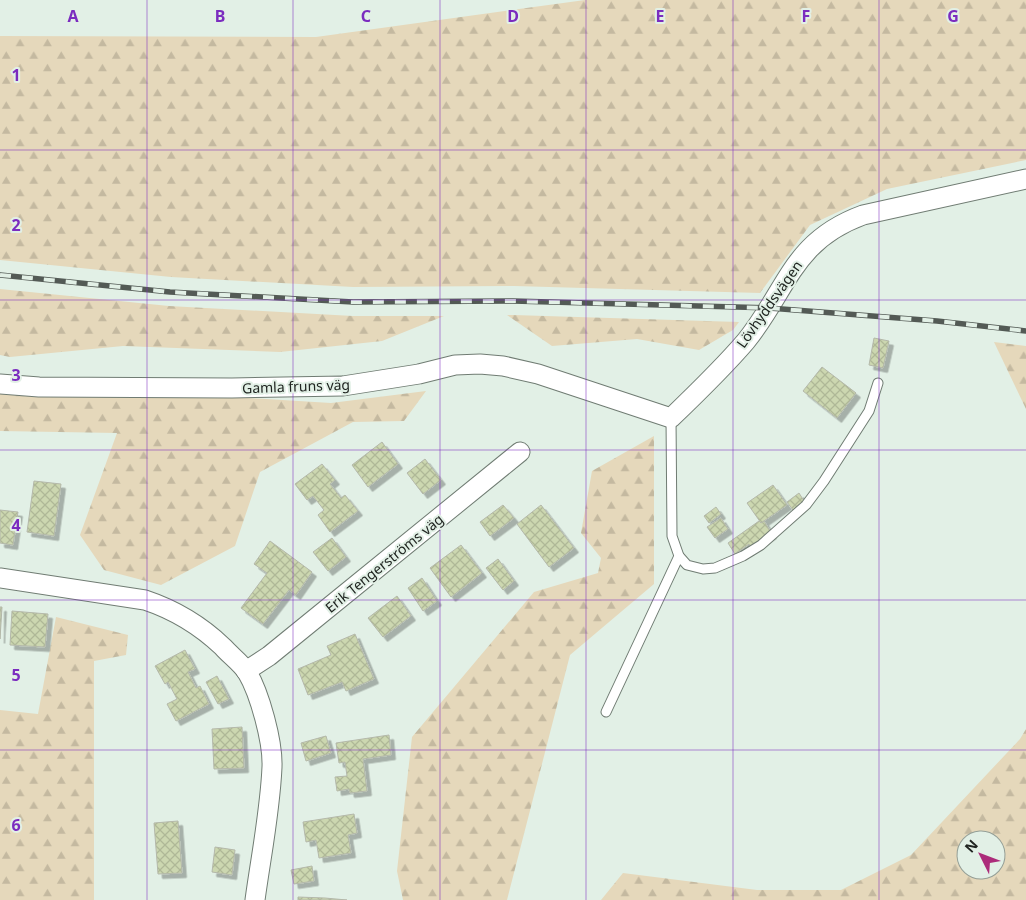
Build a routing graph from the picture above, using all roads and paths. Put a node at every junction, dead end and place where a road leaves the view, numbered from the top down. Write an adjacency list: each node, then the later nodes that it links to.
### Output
1 (1026, 179): 4 (street, Lövhyddsvägen)
2 (878, 383): 6 (lane)
3 (0, 384): 4 (street, Gamla fruns väg)
4 (672, 418): 6 (lane)
5 (520, 452): 8 (street, Erik Tengerströms väg)
6 (679, 556): 9 (lane)
7 (0, 578): 8 (street)
8 (246, 671): 10 (street)
9 (606, 712)
10 (255, 900)

